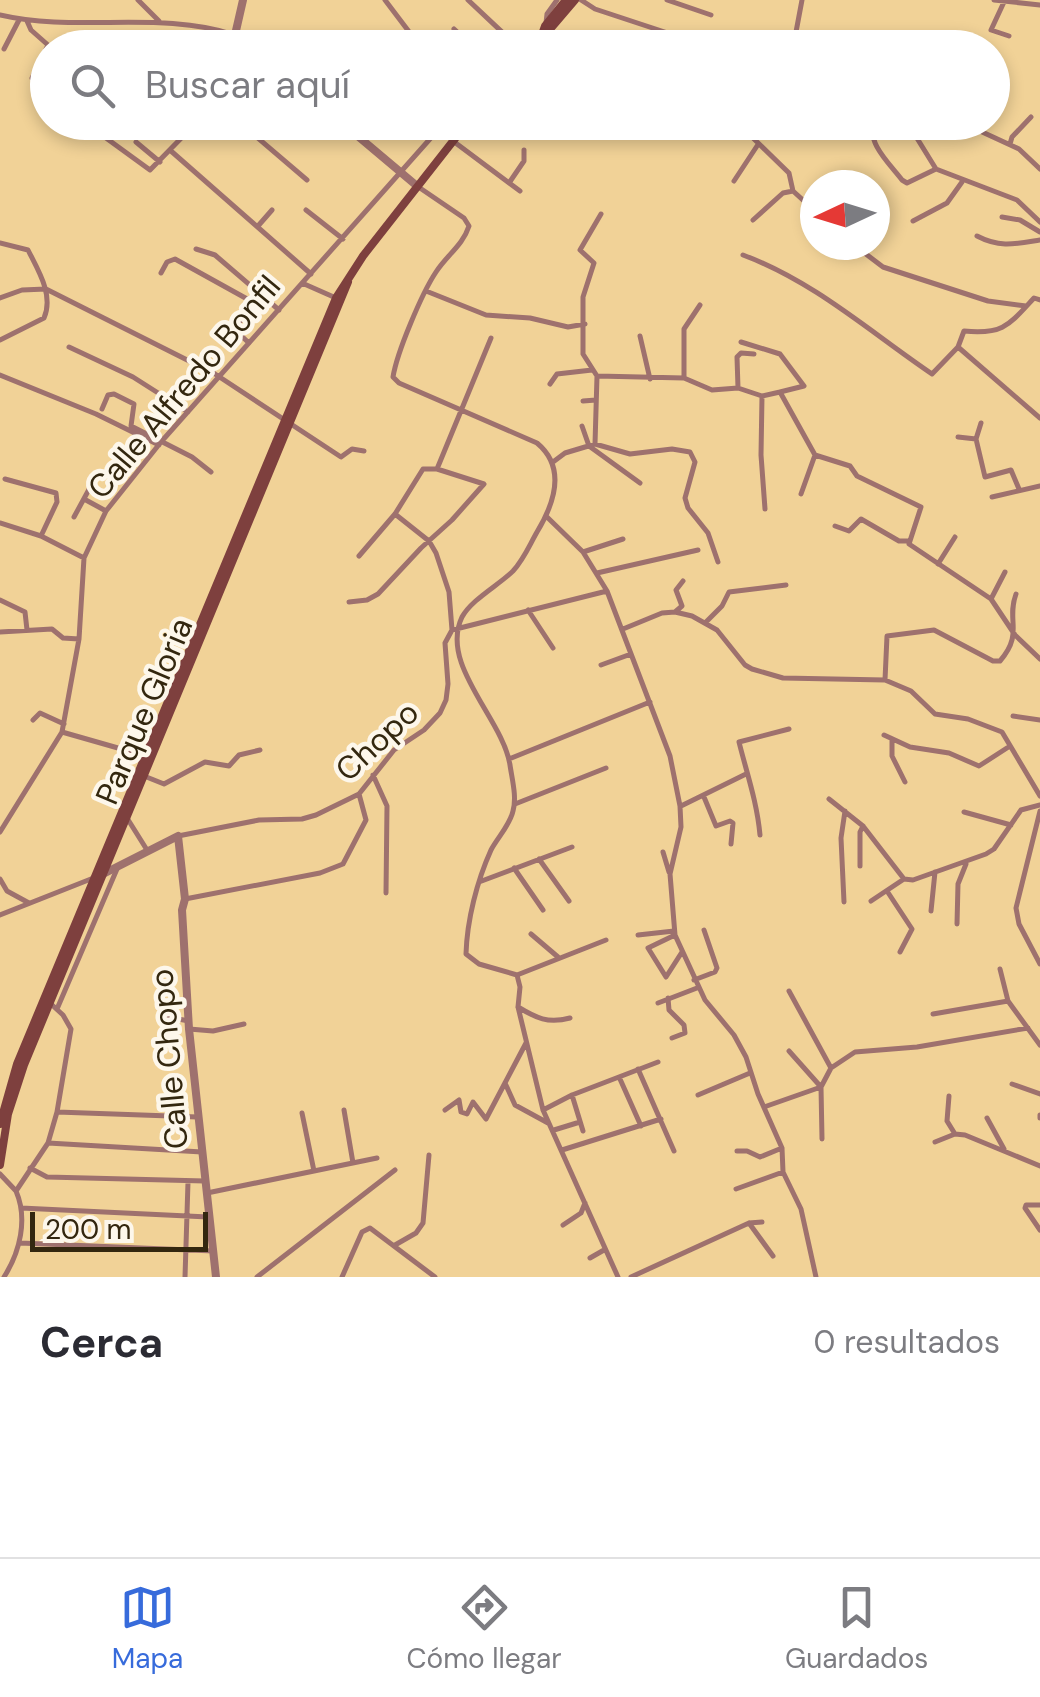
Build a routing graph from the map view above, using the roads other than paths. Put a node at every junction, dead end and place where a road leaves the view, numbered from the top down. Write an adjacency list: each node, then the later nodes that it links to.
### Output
1 (138, 0): 16 (street)
2 (243, 0): 20 (street)
3 (385, 0): 21 (street)
4 (468, 0): 22 (street)
5 (557, 0): 17 (street)
6 (566, 0): 17 (main road)
7 (578, 0): 24 (main road); 25 (street)
8 (667, 0): 14 (street)
9 (802, 0): 26 (street)
10 (994, 0): 11 (street)
11 (1004, 2): 12 (street); 27 (street)
12 (1040, 5)
13 (0, 15): 15 (street)
14 (711, 15)
15 (24, 20): 16 (street); 18 (street); 28 (street)
16 (161, 23): 19 (street)
17 (546, 26): 23 (main road)
18 (31, 30)
19 (222, 30)
20 (237, 30)
21 (407, 30)
22 (500, 30)
23 (544, 30)
24 (549, 30)
25 (659, 30)
26 (796, 30)
27 (991, 30)
28 (4, 49)
29 (1031, 117): 41 (street)
30 (109, 140): 45 (street)
31 (181, 140): 44 (street)
32 (261, 140): 49 (street)
33 (361, 140): 48 (street)
34 (429, 140): 48 (street, Calle Alfredo Bonfil)
35 (754, 140): 42 (street)
36 (873, 140): 46 (street)
37 (918, 140): 46 (street)
38 (1000, 140): 41 (street)
39 (453, 141): 52 (street); 53 (main road, Parque Gloria)
40 (136, 142): 45 (street)
41 (1010, 144): 47 (street)
42 (758, 146): 50 (street); 55 (street)
43 (524, 150): 52 (street)
44 (171, 152): 45 (street); 64 (street)
45 (160, 162)
46 (936, 169): 51 (street)
47 (1040, 169)
48 (400, 174): 53 (street); 67 (street, Calle Alfredo Bonfil)
49 (307, 180)
50 (734, 181)
51 (962, 182): 62 (street); 63 (street)
52 (509, 183): 54 (street)
53 (417, 186): 75 (main road, Parque Gloria); 78 (street)
54 (520, 191)
55 (792, 191): 56 (street); 61 (street)
56 (800, 198)
57 (272, 210): 64 (street)
58 (306, 210): 67 (street)
59 (601, 214): 85 (street)
60 (1002, 218): 65 (street)
61 (753, 220)
62 (913, 221)
63 (1040, 222)
64 (258, 226): 74 (street)
65 (1040, 232)
66 (977, 236): 68 (street)
67 (343, 239): 74 (street, Calle Alfredo Bonfil)
68 (1040, 240)
69 (0, 243): 77 (street)
70 (196, 248): 84 (street)
71 (743, 255): 92 (street)
72 (874, 260): 83 (street)
73 (162, 273): 90 (street)
74 (311, 274): 76 (street, Calle Alfredo Bonfil)
75 (348, 280): 80 (main road, Parque Gloria); 93 (main road, Parque Gloria)
76 (302, 283): 80 (street); 84 (street, Calle Alfredo Bonfil)
77 (46, 290): 79 (street); 88 (street); 97 (street)
78 (426, 291): 85 (street); 110 (street)
79 (0, 298)
80 (336, 298): 93 (main road, Parque Gloria)
81 (1040, 300): 83 (street)
82 (700, 305): 99 (street)
83 (1026, 306): 92 (street)
84 (278, 310): 90 (street, Calle Alfredo Bonfil)
85 (585, 324): 95 (street)
86 (640, 336): 98 (street)
87 (490, 338): 110 (street)
88 (0, 340)
89 (741, 342): 102 (street)
90 (250, 343): 97 (street, Calle Alfredo Bonfil)
91 (68, 347): 109 (street)
92 (958, 347): 111 (street)
93 (317, 352): 112 (main road, Parque Gloria)
94 (754, 354): 101 (street)
95 (594, 373): 98 (street); 100 (street); 106 (street)
96 (0, 374): 117 (street)
97 (220, 378): 109 (street, Calle Alfredo Bonfil); 112 (street)
98 (650, 378): 99 (street)
99 (684, 378): 101 (street)
100 (550, 384)
101 (738, 388): 104 (street)
102 (780, 392): 104 (street); 120 (street)
103 (97, 396): 105 (street)
104 (762, 396): 132 (street)
105 (106, 400): 108 (street); 117 (street)
106 (596, 400): 107 (street); 118 (street)
107 (583, 401)
108 (102, 409)
109 (188, 412): 117 (street, Calle Alfredo Bonfil)
110 (460, 412): 121 (street); 122 (street)
111 (1040, 418)
112 (286, 420): 119 (street); 185 (main road, Parque Gloria)
113 (982, 423): 116 (street)
114 (582, 426): 118 (street)
115 (958, 437): 116 (street)
116 (976, 439): 128 (street)
117 (160, 443): 123 (street); 133 (street, Calle Alfredo Bonfil)
118 (592, 445): 121 (street); 126 (street); 148 (street)
119 (364, 452)
120 (815, 456): 129 (street); 143 (street)
121 (553, 462): 136 (street)
122 (438, 469): 134 (street); 142 (street)
123 (211, 472)
124 (5, 479): 139 (street)
125 (94, 482): 131 (street)
126 (640, 483)
127 (1040, 486): 128 (street)
128 (1019, 489): 130 (street)
129 (800, 494)
130 (992, 497)
131 (84, 499): 133 (street); 135 (street)
132 (766, 509)
133 (106, 511): 147 (street, Calle Alfredo Bonfil)
134 (395, 514): 142 (street); 146 (street)
135 (74, 516)
136 (547, 518): 145 (street); 162 (street)
137 (0, 522): 139 (street)
138 (834, 526): 143 (street)
139 (41, 536): 147 (street)
140 (955, 537): 149 (street)
141 (624, 539): 145 (street)
142 (429, 541): 158 (street); 165 (street, Chopo)
143 (908, 541): 149 (street)
144 (698, 550): 150 (street)
145 (583, 552): 150 (street)
146 (359, 556)
147 (84, 558): 168 (street, Calle Alfredo Bonfil)
148 (718, 562)
149 (938, 564): 156 (street)
150 (597, 572): 154 (street)
151 (1005, 572): 156 (street)
152 (683, 580): 160 (street)
153 (786, 585): 161 (street)
154 (607, 591): 159 (street); 163 (street)
155 (1016, 594): 167 (street)
156 (991, 599): 167 (street)
157 (0, 600): 164 (street)
158 (349, 602)
159 (528, 610): 162 (street); 169 (street)
160 (675, 612): 161 (street); 163 (street)
161 (706, 623): 173 (street)
162 (460, 626): 165 (street); 186 (street)
163 (623, 629): 170 (street)
164 (27, 630): 166 (street); 168 (street)
165 (452, 630): 188 (street, Chopo)
166 (0, 632)
167 (1016, 635): 171 (street); 173 (street)
168 (79, 639): 178 (street, Calle Alfredo Bonfil)
169 (552, 648)
170 (631, 654): 172 (street); 174 (street)
171 (1040, 659)
172 (600, 666)
173 (885, 680): 183 (street)
174 (650, 702): 186 (street); 197 (street)
175 (1013, 716): 177 (street)
176 (33, 720): 178 (street)
177 (1040, 720)
178 (64, 724): 180 (street, Calle Alfredo Bonfil)
179 (789, 729): 189 (street)
180 (62, 732): 185 (street); 202 (street, Calle Alfredo Bonfil)
181 (884, 735): 182 (street)
182 (892, 740): 183 (street); 191 (street)
183 (1010, 746): 193 (street)
184 (260, 750): 190 (street)
185 (148, 757): 190 (main road, Parque Gloria); 219 (main road, Parque Gloria)
186 (509, 760): 196 (street)
187 (606, 768): 196 (street)
188 (373, 774): 192 (street, Chopo); 224 (street)
189 (746, 774): 194 (street); 206 (street)
190 (144, 776): 201 (main road, Parque Gloria)
191 (905, 782)
192 (359, 794): 207 (street, Chopo); 225 (street)
193 (1040, 796)
194 (704, 797): 197 (street); 208 (street)
195 (828, 799): 199 (street)
196 (515, 804): 222 (street)
197 (680, 806): 218 (street)
198 (1040, 808): 203 (street); 242 (street)
199 (844, 811): 204 (street); 228 (street)
200 (964, 812): 203 (street)
201 (127, 818): 210 (street); 219 (main road, Parque Gloria)
202 (4, 819): 205 (street, Calle Alfredo Bonfil)
203 (1012, 825): 213 (street)
204 (863, 826): 215 (street); 221 (street)
205 (0, 832)
206 (760, 835)
207 (178, 836): 210 (street); 225 (street, Calle Chopo)
208 (731, 844)
209 (572, 847): 212 (street)
210 (147, 850): 214 (street)
211 (663, 852): 218 (street)
212 (540, 859): 216 (street); 226 (street)
213 (968, 862): 217 (street); 233 (street)
214 (119, 864): 219 (street); 250 (street)
215 (860, 866)
216 (514, 868): 222 (street); 230 (street)
217 (935, 872): 221 (street); 231 (street)
218 (670, 874): 235 (street)
219 (99, 876): 229 (street); 250 (main road, Parque Gloria)
220 (0, 879): 229 (street)
221 (904, 879): 223 (street)
222 (479, 882): 244 (street)
223 (887, 892): 227 (street); 240 (street)
224 (386, 893)
225 (185, 899): 257 (street, Calle Chopo)
226 (569, 901)
227 (871, 901)
228 (844, 902)
229 (29, 903): 232 (street)
230 (543, 910)
231 (931, 911)
232 (0, 915)
233 (958, 924)
234 (704, 930): 245 (street)
235 (674, 933): 237 (street); 239 (street); 239 (street)
236 (532, 934): 241 (street)
237 (638, 935)
238 (606, 940): 241 (street)
239 (682, 952): 245 (street)
240 (900, 952)
241 (558, 957): 244 (street)
242 (1040, 964)
243 (1000, 969): 249 (street)
244 (517, 975): 252 (street)
245 (694, 980): 246 (street)
246 (697, 988): 248 (street); 266 (street)
247 (790, 990): 264 (street)
248 (668, 998): 251 (street); 259 (street)
249 (1008, 1001): 253 (street); 258 (street)
250 (50, 1004): 279 (street); 285 (main road, Parque Gloria); 302 (main road, Parque Gloria)
251 (658, 1004)
252 (518, 1007): 255 (street); 260 (street)
253 (932, 1014)
254 (162, 1016): 257 (street)
255 (570, 1018)
256 (244, 1024): 257 (street)
257 (189, 1025): 281 (street, Calle Chopo)
258 (1028, 1028): 261 (street); 264 (street)
259 (672, 1038)
260 (526, 1043): 268 (street); 278 (street)
261 (1040, 1044)
262 (789, 1051): 270 (street)
263 (658, 1062): 265 (street)
264 (831, 1068): 270 (street)
265 (638, 1070): 267 (street); 282 (street)
266 (751, 1073): 273 (street); 275 (street)
267 (619, 1078): 272 (street); 286 (street)
268 (505, 1083): 277 (street); 287 (street)
269 (1012, 1084): 271 (street)
270 (821, 1087): 275 (street); 290 (street)
271 (1040, 1094)
272 (572, 1095): 278 (street); 284 (street)
273 (698, 1096)
274 (949, 1096): 289 (street)
275 (764, 1107): 293 (street)
276 (344, 1110): 301 (street)
277 (444, 1110)
278 (543, 1110): 287 (street)
279 (57, 1112): 281 (street); 292 (street)
280 (302, 1113): 306 (street)
281 (198, 1117): 298 (street, Calle Chopo)
282 (661, 1118): 286 (street); 296 (street)
283 (987, 1118): 294 (street)
284 (580, 1122): 287 (street); 288 (street)
285 (0, 1124)
286 (641, 1126): 295 (street)
287 (551, 1127): 295 (street)
288 (583, 1131)
289 (954, 1134): 291 (street); 294 (street)
290 (822, 1138)
291 (935, 1142)
292 (48, 1143): 298 (street); 304 (street)
293 (782, 1148): 297 (street); 307 (street)
294 (1004, 1149): 303 (street)
295 (562, 1150): 314 (street)
296 (674, 1150)
297 (737, 1151)
298 (202, 1152): 309 (street, Calle Chopo)
299 (429, 1155): 324 (street)
300 (376, 1158): 301 (street)
301 (353, 1162): 306 (street)
302 (0, 1165)
303 (1040, 1166)
304 (30, 1168): 310 (street); 312 (street)
305 (395, 1170): 334 (street)
306 (314, 1171): 313 (street)
307 (783, 1172): 311 (street); 339 (street)
308 (0, 1174): 312 (street)
309 (206, 1181): 310 (street); 313 (street, Calle Chopo)
310 (188, 1182): 317 (street)
311 (736, 1190)
312 (16, 1191): 316 (street)
313 (207, 1193): 318 (street, Calle Chopo)
314 (586, 1200): 321 (street); 326 (street)
315 (1040, 1205): 322 (street)
316 (22, 1208): 317 (street); 323 (street)
317 (187, 1217): 318 (street); 325 (street)
318 (210, 1217): 327 (street, Calle Chopo)
319 (762, 1222): 320 (street)
320 (749, 1223): 328 (street); 338 (street)
321 (563, 1225)
322 (1040, 1230)
323 (20, 1243): 325 (street); 330 (street)
324 (394, 1245): 335 (street); 336 (street)
325 (185, 1250): 327 (street); 332 (street)
326 (604, 1250): 329 (street); 337 (street)
327 (214, 1251): 333 (street, Calle Chopo)
328 (773, 1256)
329 (590, 1258)
330 (6, 1275): 331 (street)
331 (14, 1277)
332 (184, 1277)
333 (216, 1277)
334 (257, 1277)
335 (342, 1277)
336 (435, 1277)
337 (618, 1277)
338 (631, 1277)
339 (816, 1277)

